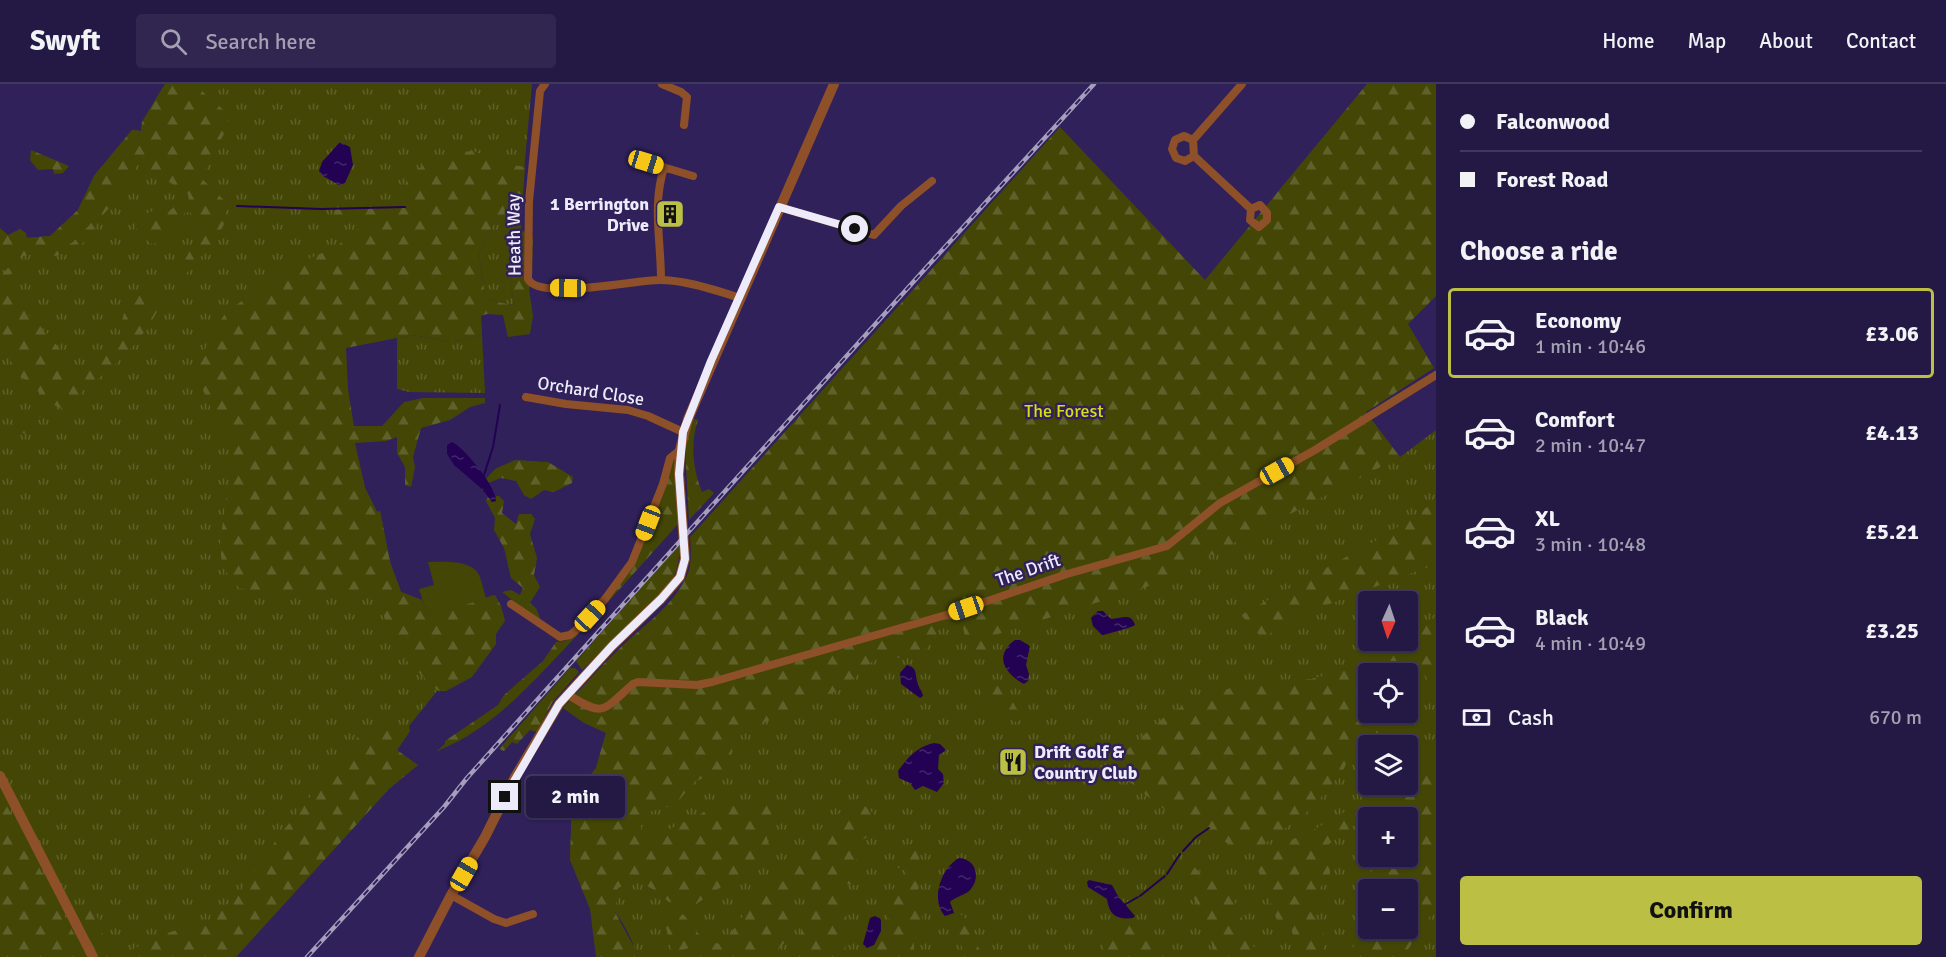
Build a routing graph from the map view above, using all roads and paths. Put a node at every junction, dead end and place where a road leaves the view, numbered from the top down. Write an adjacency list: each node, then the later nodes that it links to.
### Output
1 (544, 84): 14 (street, Heath Way)
2 (662, 84): 5 (street)
3 (834, 84): 12 (street)
4 (1242, 84): 6 (street)
5 (684, 125)
6 (1193, 140): 7 (street); 7 (street)
7 (1194, 156): 13 (street)
8 (646, 162): 9 (street)
9 (664, 167): 10 (street); 14 (street)
10 (693, 176)
11 (932, 181): 12 (street)
12 (779, 207): 15 (street)
13 (1251, 209)
14 (661, 280): 15 (street, Heath Way)
15 (741, 298): 18 (street)
16 (1436, 375): 21 (street, The Drift)
17 (526, 397): 18 (street, Orchard Close)
18 (683, 432): 19 (street)
19 (680, 450): 20 (street); 21 (street)
20 (511, 604)
21 (567, 694): 23 (street)
22 (0, 776): 26 (street)
23 (451, 895): 24 (street); 25 (street)
24 (532, 914)
25 (423, 956)
26 (93, 957)

